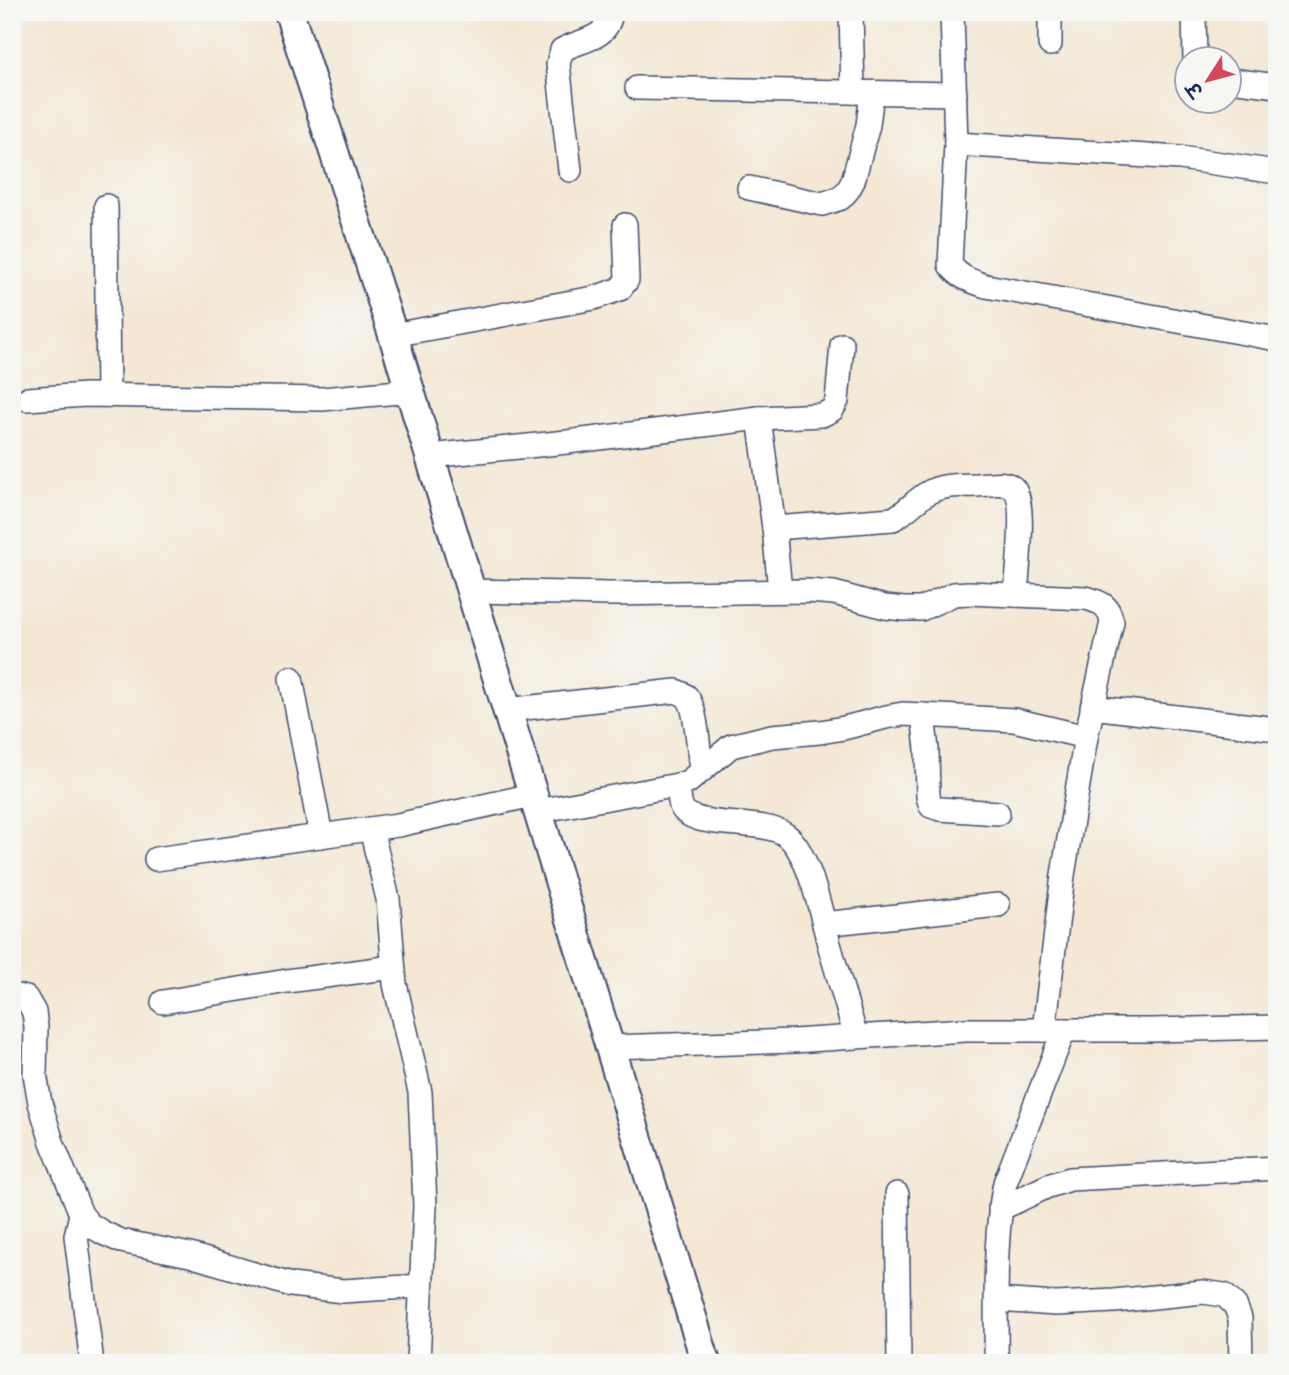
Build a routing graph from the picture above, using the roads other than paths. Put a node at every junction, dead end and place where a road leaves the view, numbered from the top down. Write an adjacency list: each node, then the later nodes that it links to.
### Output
1 (289, 12): 20 (street)
2 (611, 12): 15 (street)
3 (851, 12): 12 (street)
4 (952, 12): 13 (street)
5 (1050, 12): 7 (street)
6 (1194, 12): 8 (street)
7 (1050, 44)
8 (1195, 46)
9 (1244, 82): 10 (street)
10 (1277, 86)
11 (636, 88): 12 (street)
12 (862, 92): 13 (street); 17 (street)
13 (955, 94): 14 (street)
14 (956, 144): 16 (street); 21 (street)
15 (570, 170)
16 (1277, 172)
17 (749, 188)
18 (106, 206): 24 (street)
19 (625, 225): 20 (street)
20 (393, 335): 23 (street)
21 (1277, 339)
22 (842, 345): 26 (street)
23 (410, 391): 24 (street); 27 (street)
24 (108, 395): 25 (street)
25 (27, 399)
26 (759, 418): 27 (street); 28 (street)
27 (430, 456): 29 (street)
28 (774, 528): 30 (street); 31 (street)
29 (471, 591): 30 (street); 34 (street)
30 (780, 591): 31 (street)
31 (1016, 595): 33 (street)
32 (291, 678): 43 (street)
33 (1093, 707): 36 (street); 37 (street)
34 (507, 709): 38 (street); 40 (street)
35 (923, 715): 37 (street); 38 (street); 41 (street)
36 (1277, 729)
37 (1086, 737): 51 (street)
38 (701, 771): 39 (street)
39 (678, 785): 40 (street); 46 (street)
40 (535, 803): 42 (street); 53 (street)
41 (998, 813)
42 (371, 829): 43 (street); 47 (street)
43 (321, 836): 44 (street)
44 (156, 859)
45 (998, 905): 46 (street)
46 (824, 924): 52 (street)
47 (393, 967): 49 (street); 58 (street)
48 (12, 996): 57 (street)
49 (163, 1002)
50 (1277, 1027): 51 (street)
51 (1054, 1030): 52 (street); 56 (street)
52 (856, 1037): 53 (street)
53 (610, 1047): 62 (street)
54 (1277, 1168): 56 (street)
55 (897, 1194): 63 (street)
56 (1000, 1209): 59 (street)
57 (80, 1214): 58 (street); 60 (street)
58 (421, 1286): 61 (street)
59 (997, 1300): 64 (street); 65 (street)
60 (92, 1363)
61 (418, 1363)
62 (706, 1363)
63 (899, 1363)
64 (996, 1363)
65 (1241, 1363)

